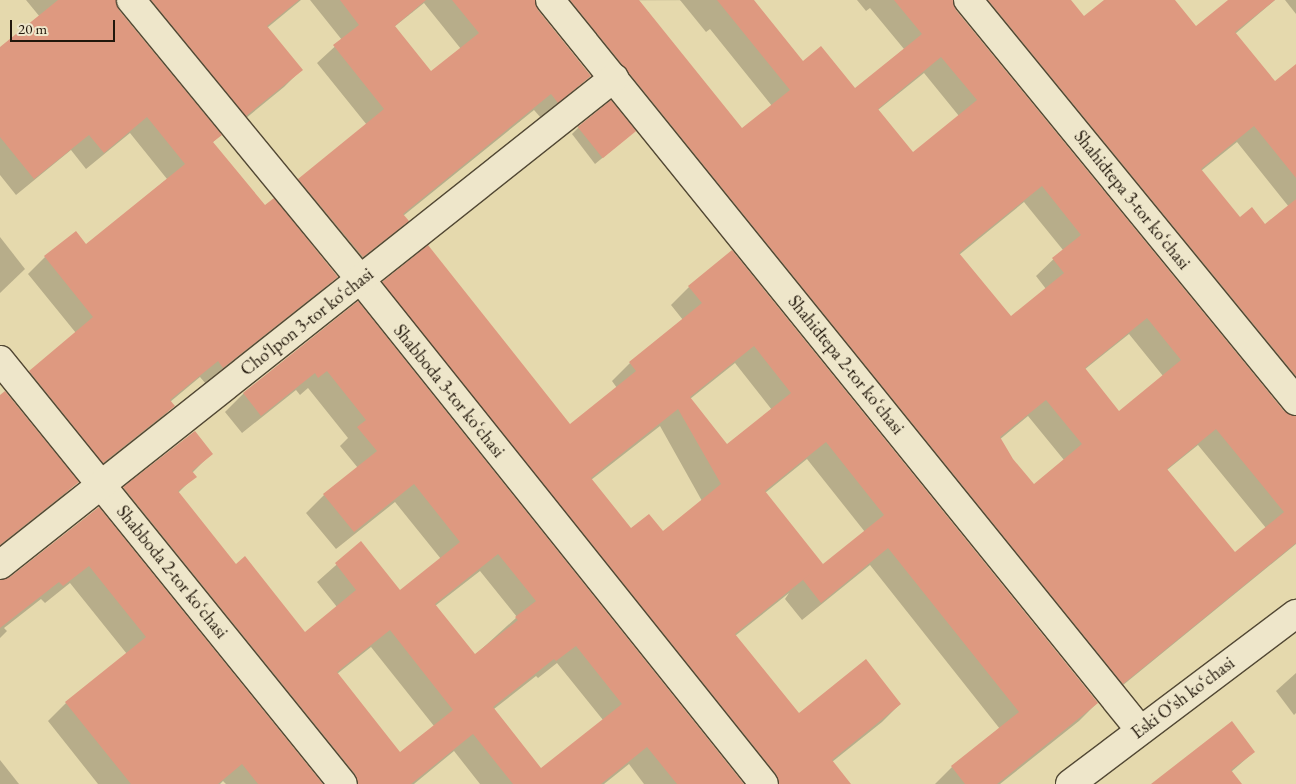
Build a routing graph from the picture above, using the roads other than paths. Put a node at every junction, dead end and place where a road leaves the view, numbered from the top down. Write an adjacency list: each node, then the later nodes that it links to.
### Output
1 (131, 0): 5 (street, Shabboda 3-tor koʻchasi)
2 (550, 0): 4 (street, Shahidtepa 2-tor koʻchasi)
3 (968, 0): 7 (street, Shahidtepa 3-tor koʻchasi)
4 (614, 78): 5 (street, Cho‘lpon 3-tor koʻchasi); 11 (street, Shahidtepa 2-tor koʻchasi)
5 (361, 280): 8 (street, Cho‘lpon 3-tor koʻchasi); 13 (street, Shabboda 3-tor koʻchasi)
6 (0, 360): 8 (street, Shabboda 2-tor koʻchasi)
7 (1296, 401)
8 (100, 484): 9 (street, Cho‘lpon 3-tor koʻchasi); 12 (street, Shabboda 2-tor koʻchasi)
9 (0, 565)
10 (1296, 614): 11 (street, Eski Oʻsh koʻchasi)
11 (1140, 730): 14 (street, Eski Oʻsh koʻchasi)
12 (343, 784)
13 (764, 784)
14 (1070, 784)

